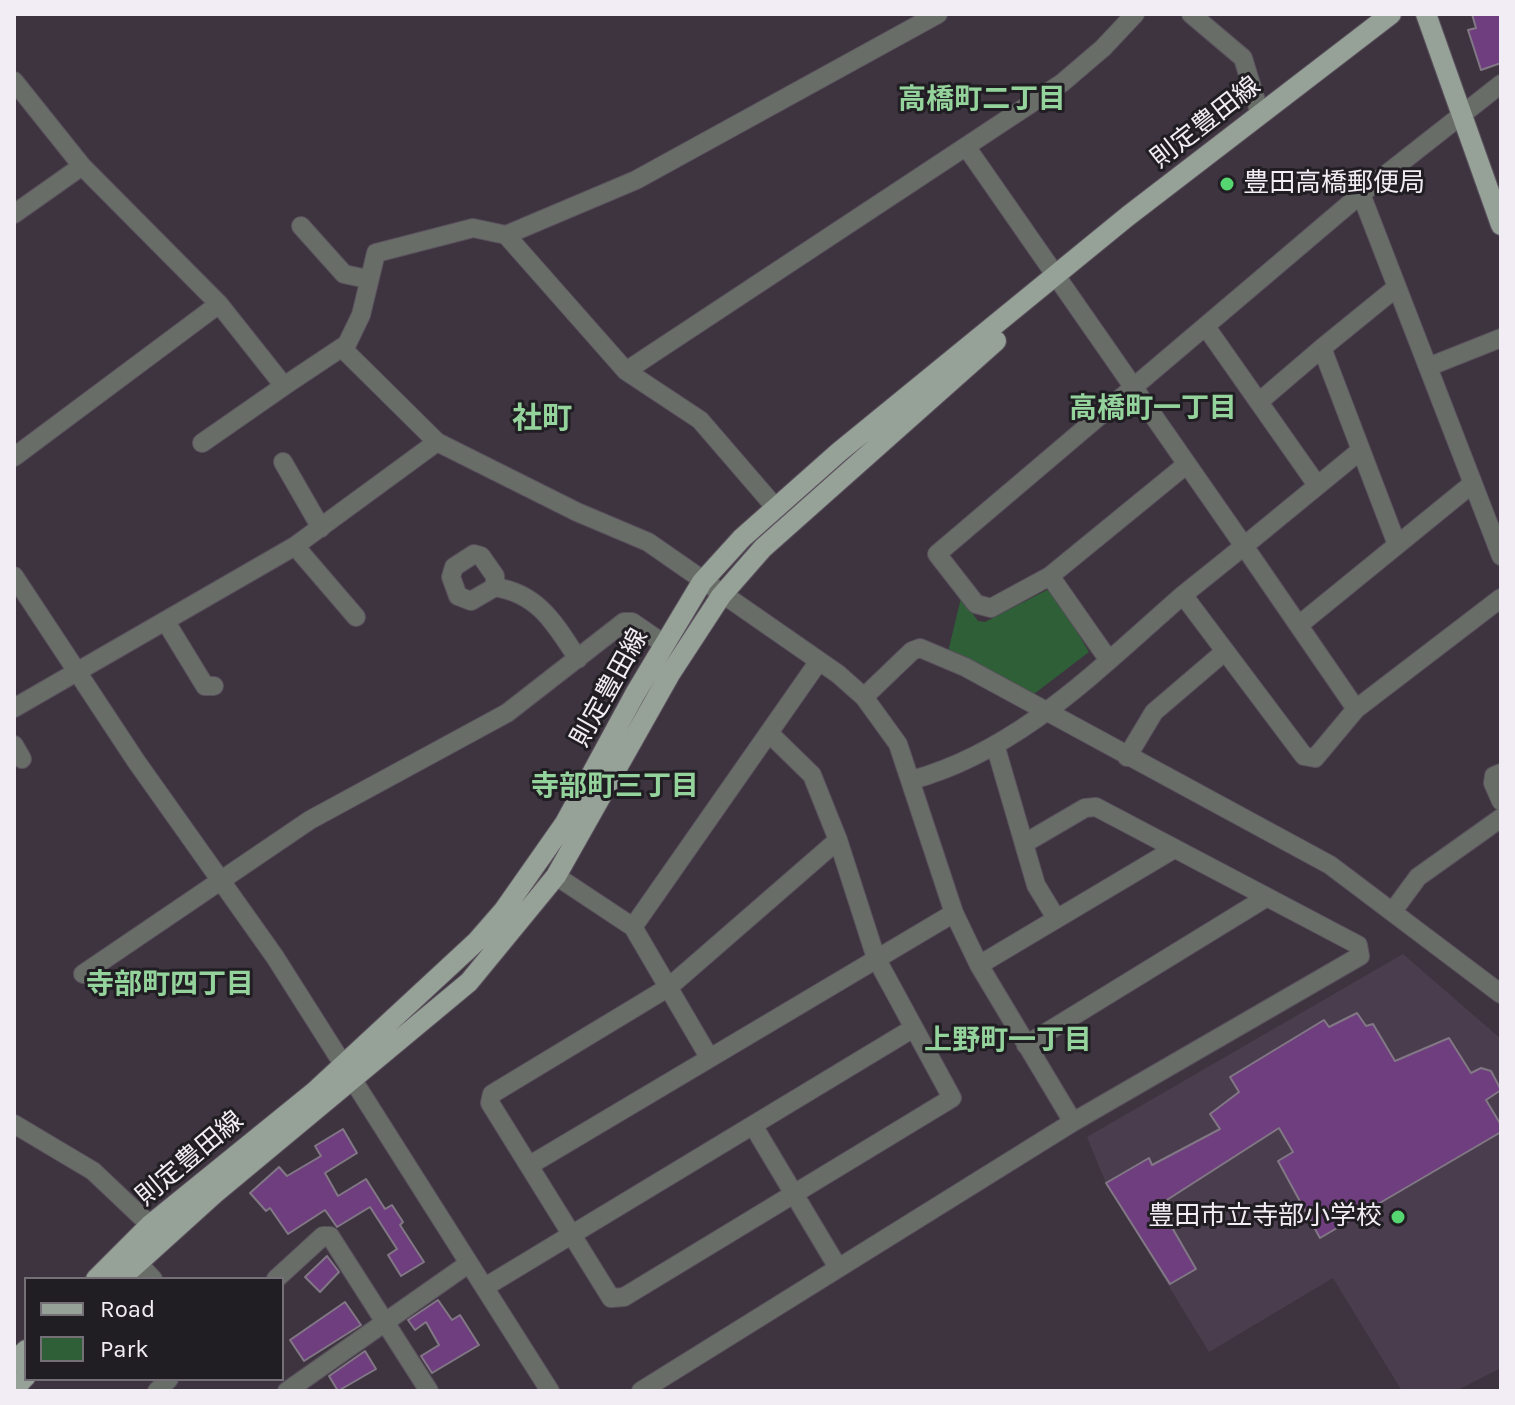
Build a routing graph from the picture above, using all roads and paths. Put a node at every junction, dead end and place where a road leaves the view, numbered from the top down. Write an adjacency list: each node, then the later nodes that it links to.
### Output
1 (938, 14): 16 (street)
2 (1135, 14): 10 (street)
3 (1191, 14): 9 (street)
4 (1391, 14): 9 (main road, 則定豊田線)
5 (1426, 14): 8 (main road)
6 (14, 81): 11 (street)
7 (1501, 84): 8 (street)
8 (1461, 112): 12 (street); 14 (main road)
9 (1260, 114): 17 (main road, 則定豊田線)
10 (967, 148): 17 (street); 26 (street)
11 (82, 166): 13 (street); 20 (street)
12 (1361, 194): 19 (street); 21 (street)
13 (14, 214)
14 (1501, 224)
15 (301, 226): 18 (street)
16 (506, 235): 18 (street); 26 (street)
17 (1056, 276): 28 (street); 38 (main road, 則定豊田線); 49 (main road, 則定豊田線)
18 (367, 279): 23 (street)
19 (1397, 287): 24 (street); 25 (street)
20 (219, 304): 27 (street); 33 (street)
21 (1206, 327): 28 (street); 29 (street)
22 (1501, 338): 25 (street)
23 (342, 348): 27 (street); 30 (street)
24 (1322, 348): 29 (street); 32 (street)
25 (1428, 367): 36 (street)
26 (626, 371): 38 (street)
27 (284, 386): 31 (street)
28 (1134, 387): 35 (street); 45 (street)
29 (1260, 401): 37 (street)
30 (437, 442): 39 (street); 46 (street)
31 (202, 443)
32 (1361, 450): 37 (street); 40 (street)
33 (14, 457)
34 (283, 462): 39 (street)
35 (1187, 464): 42 (street); 45 (street)
36 (1472, 484): 40 (street); 43 (street)
37 (1317, 485): 42 (street)
38 (775, 507): 46 (main road, 則定豊田線)
39 (321, 528): 41 (street)
40 (1396, 542): 53 (street)
41 (295, 546): 51 (street); 52 (street)
42 (1244, 546): 48 (street); 53 (street)
43 (1501, 556)
44 (14, 576): 59 (street)
45 (1050, 576): 57 (street)
46 (702, 582): 49 (street); 54 (main road, 則定豊田線)
47 (495, 587): 56 (street)
48 (1183, 595): 55 (street); 57 (street)
49 (721, 596): 58 (street); 75 (main road, 則定豊田線)
50 (1501, 598): 63 (street)
51 (356, 617)
52 (166, 622): 59 (street); 60 (street)
53 (1299, 625): 63 (street)
54 (664, 644): 56 (street); 90 (main road, 則定豊田線)
55 (1223, 653): 63 (street); 67 (street)
56 (578, 659): 76 (street)
57 (1108, 659): 64 (street)
58 (819, 661): 61 (street); 65 (street)
59 (80, 670): 62 (street); 76 (street)
60 (214, 686)
61 (864, 697): 64 (street); 69 (street)
62 (14, 708)
63 (1356, 709)
64 (1046, 713): 66 (street); 67 (street)
65 (770, 734): 72 (street); 81 (street)
66 (996, 748): 69 (street); 73 (street)
67 (1127, 757): 78 (street)
68 (1501, 773): 70 (street)
69 (912, 780): 79 (street)
70 (1501, 801)
71 (1501, 818): 78 (street)
72 (838, 840): 82 (street); 85 (street)
73 (1025, 843): 74 (street); 80 (street)
74 (1174, 849): 77 (street); 80 (street)
75 (556, 876): 81 (street); 90 (main road, 則定豊田線)
76 (220, 880): 84 (street); 90 (street)
77 (1267, 897): 88 (street); 91 (street)
78 (1393, 911): 86 (street)
79 (954, 913): 82 (street); 83 (street)
80 (1056, 918): 83 (street)
81 (633, 927): 85 (street)
82 (876, 958): 87 (street); 89 (street)
83 (979, 965): 88 (street)
84 (83, 974)
85 (669, 987): 89 (street); 94 (street)
86 (1501, 994)
87 (912, 1029): 93 (street); 95 (street)
88 (1026, 1045): 91 (street)
89 (709, 1057): 94 (street)
90 (346, 1074): 96 (main road, 則定豊田線); 98 (main road, 則定豊田線); 99 (street)
91 (1073, 1122): 100 (street)
92 (14, 1124): 96 (street)
93 (754, 1127): 95 (street); 97 (street)
94 (530, 1165): 97 (street)
95 (793, 1194): 97 (street); 100 (street)
96 (150, 1225): 101 (main road, 則定豊田線)
97 (572, 1234): 105 (street)
98 (137, 1262): 102 (main road, 則定豊田線); 103 (street)
99 (468, 1264): 105 (street); 106 (street)
100 (837, 1266): 110 (street)
101 (98, 1277)
102 (122, 1277)
103 (151, 1277)
104 (278, 1277): 106 (street)
105 (485, 1287): 109 (street)
106 (383, 1321): 107 (street); 108 (street)
107 (287, 1391)
108 (429, 1391)
109 (550, 1391)
110 (641, 1391)

